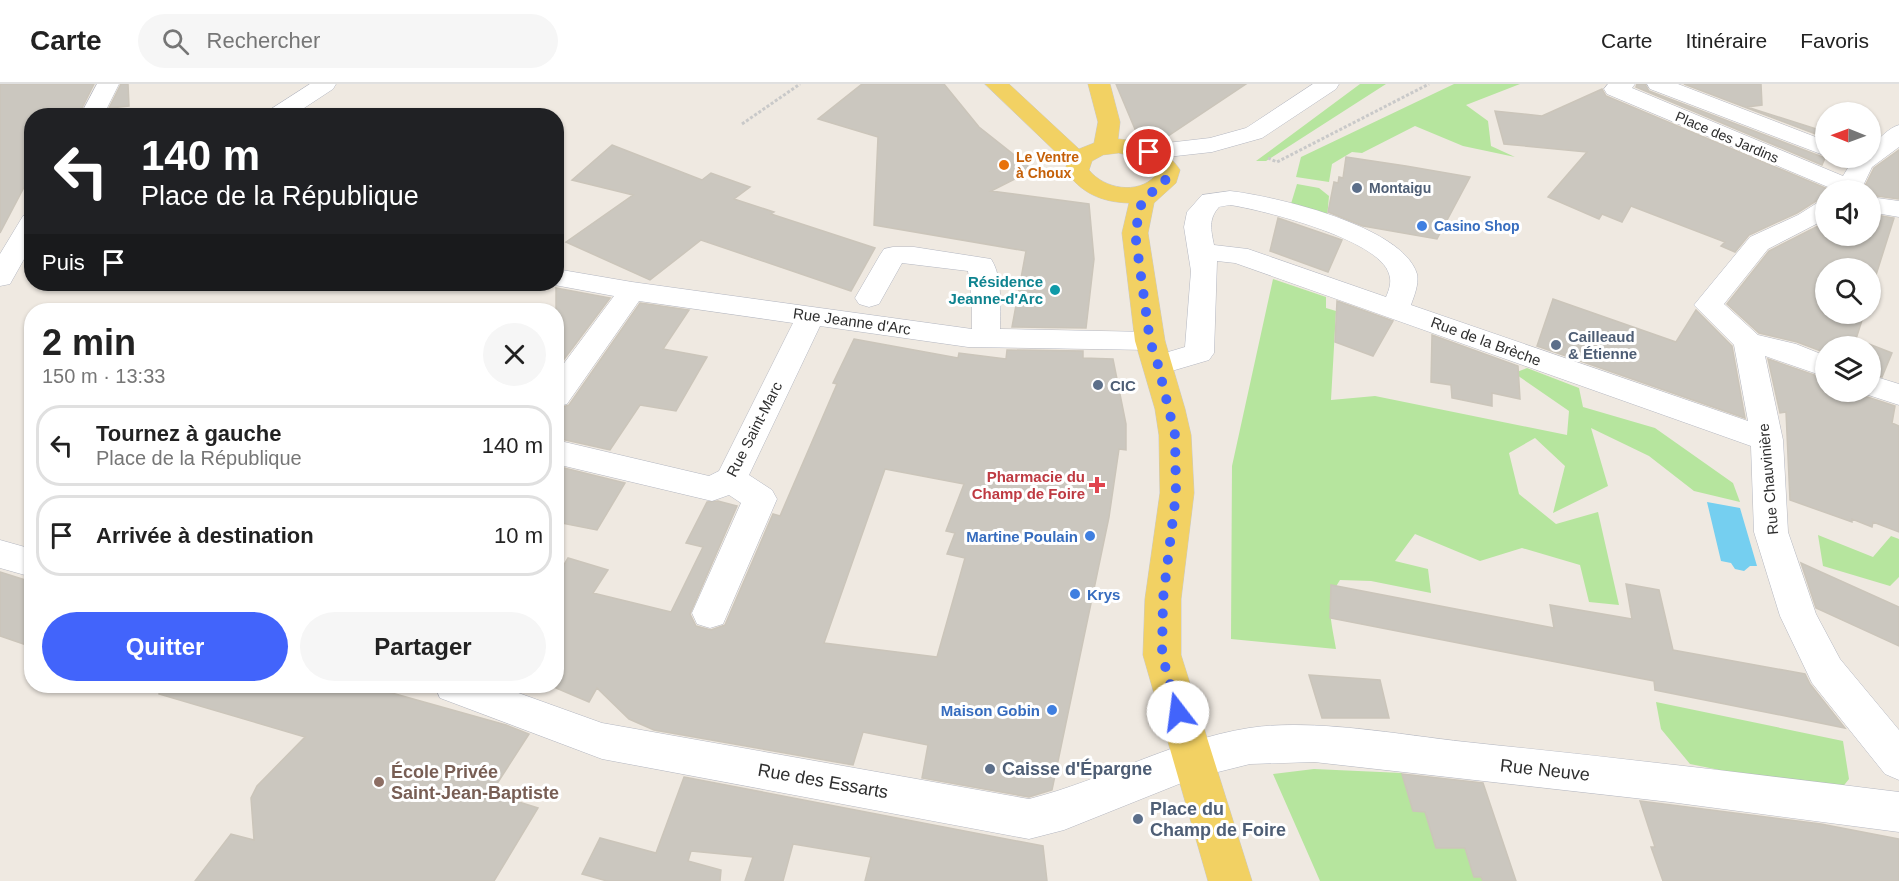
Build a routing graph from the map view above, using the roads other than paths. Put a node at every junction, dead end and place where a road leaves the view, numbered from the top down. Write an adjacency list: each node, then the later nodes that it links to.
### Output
1 (108, 84): 8 (street)
2 (324, 84): 9 (street)
3 (996, 84): 11 (main road)
4 (1099, 84): 10 (main road)
5 (1328, 84): 16 (street)
6 (1624, 84): 18 (street, Place des Jardins)
7 (1658, 84): 13 (street, Place des Jardins)
8 (95, 108)
9 (288, 108)
10 (1109, 122): 14 (main road); 16 (main road)
11 (1046, 132): 14 (main road); 17 (main road)
12 (1899, 132): 15 (street)
13 (1815, 145)
14 (1101, 148): 16 (main road); 17 (main road)
15 (1881, 148)
16 (1149, 156): 19 (main road)
17 (1078, 163): 20 (main road)
18 (1829, 180)
19 (1151, 191): 20 (main road); 24 (main road)
20 (1109, 193): 24 (main road)
21 (1881, 206): 22 (street)
22 (1899, 209)
23 (1815, 215): 34 (street)
24 (1135, 233): 35 (main road)
25 (24, 234): 27 (street)
26 (1203, 252): 31 (street, Rue de la Brèche); 31 (street); 35 (street, Rue Jeanne d'Arc)
27 (0, 278)
28 (564, 278): 29 (street, Rue Jeanne d'Arc)
29 (632, 291): 32 (street, Rue Jeanne d'Arc); 37 (street)
30 (868, 298): 33 (street)
31 (1396, 309): 40 (street, Rue de la Brèche)
32 (811, 315): 33 (street, Rue Jeanne d'Arc); 42 (street, Rue Saint-Marc)
33 (986, 338): 35 (street, Rue Jeanne d'Arc)
34 (1748, 342): 36 (street); 40 (street, Rue Chauvinière)
35 (1154, 353): 47 (main road)
36 (1815, 363)
37 (564, 386)
38 (1881, 388): 39 (street)
39 (1899, 395)
40 (1767, 440): 48 (street, Rue Chauvinière)
41 (564, 454): 42 (street, Rue Saint-Marc)
42 (731, 479): 45 (street)
43 (0, 554): 44 (street)
44 (24, 561)
45 (710, 613)
46 (473, 693): 47 (street, Rue des Essarts)
47 (1192, 760): 49 (street, Rue Neuve); 50 (main road)
48 (1899, 761)
49 (1899, 813)
50 (1230, 881)

